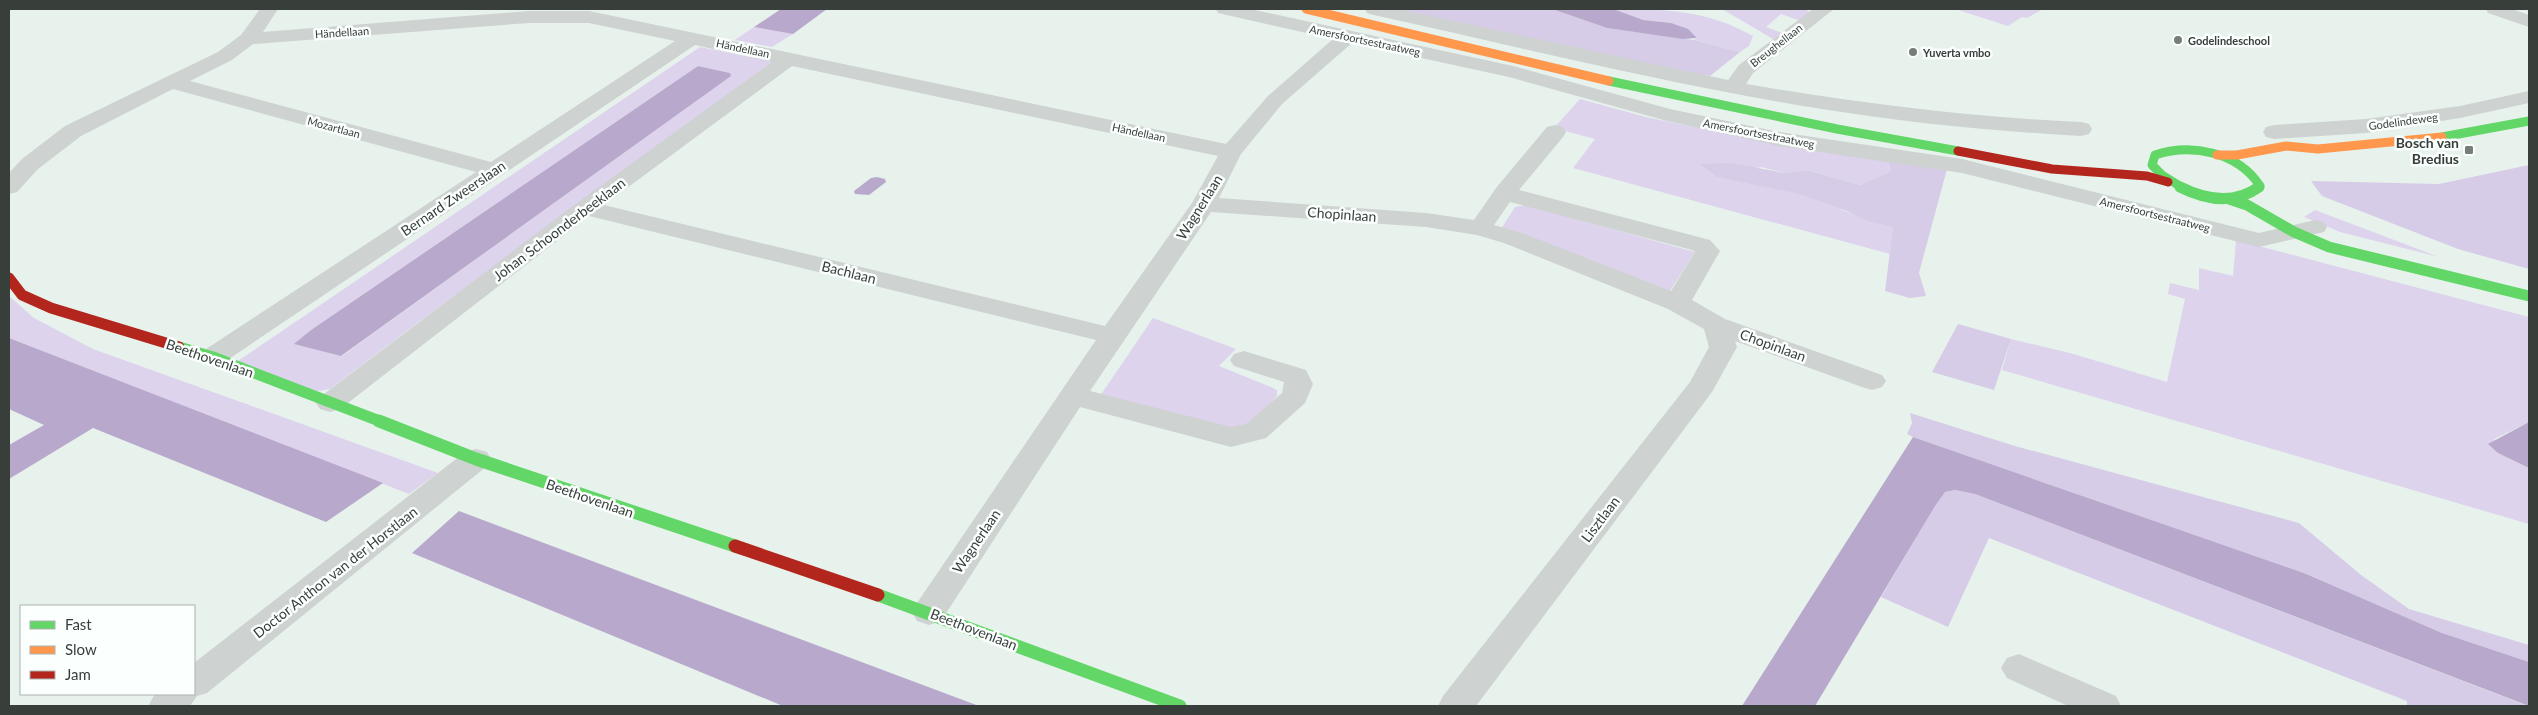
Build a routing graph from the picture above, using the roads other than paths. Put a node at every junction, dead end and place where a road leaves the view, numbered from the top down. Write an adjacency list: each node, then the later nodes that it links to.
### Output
1 (269, 9): 10 (street)
2 (1225, 9): 8 (street, Amersfoortsestraatweg)
3 (1306, 9): 22 (main road, Amersfoortsestraatweg)
4 (1374, 9): 13 (street)
5 (1825, 9): 13 (street, Breughellaan)
6 (2496, 9): 7 (street)
7 (2529, 21)
8 (1347, 37): 20 (street, Wagnerlaan); 35 (street, Amersfoortsestraatweg)
9 (692, 38): 10 (street, Händellaan); 11 (street, Händellaan); 27 (street, Bernard Zweerslaan)
10 (248, 39): 12 (street)
11 (790, 58): 20 (street, Händellaan); 33 (street, Johan Schoonderbeeklaan)
12 (173, 83): 27 (street, Mozartlaan); 29 (street)
13 (1732, 87): 16 (street)
14 (2529, 97): 18 (street, Godelindeweg)
15 (2529, 121): 19 (main road, Godelindeweg)
16 (2081, 129)
17 (1555, 132): 30 (street)
18 (2274, 132)
19 (2318, 149): 21 (main road, Godelindeweg); 24 (main road, Godelindeweg)
20 (1231, 152): 32 (street, Wagnerlaan)
21 (2217, 155): 25 (main road); 31 (main road)
22 (1993, 157): 23 (main road, Amersfoortsestraatweg); 28 (main road, Amersfoortsestraatweg)
23 (2061, 158)
24 (2301, 158)
25 (2152, 160): 26 (main road); 28 (main road)
26 (2138, 161)
27 (495, 170): 43 (street, Bernard Zweerslaan)
28 (2168, 182): 31 (main road, Amersfoortsestraatweg)
29 (9, 187)
30 (1504, 193): 34 (street); 40 (street)
31 (2228, 199): 35 (main road)
32 (1204, 204): 34 (street, Chopinlaan); 42 (street, Wagnerlaan)
33 (585, 208): 42 (street, Bachlaan); 47 (street, Johan Schoonderbeeklaan)
34 (1480, 228): 40 (street, Chopinlaan)
35 (2310, 228): 39 (main road)
36 (2352, 240): 38 (main road)
37 (9, 278): 43 (main road, Beethovenlaan)
38 (2529, 285)
39 (2529, 296)
40 (1677, 303): 41 (street, Chopinlaan)
41 (1716, 325): 45 (street, Chopinlaan); 56 (street, Lisztlaan)
42 (1112, 336): 46 (street, Wagnerlaan)
43 (213, 357): 47 (main road, Beethovenlaan)
44 (1244, 360): 46 (street)
45 (1872, 381)
46 (1072, 396): 49 (street, Wagnerlaan)
47 (330, 403): 48 (main road, Beethovenlaan)
48 (476, 459): 49 (main road, Beethovenlaan); 51 (street, Doctor Anthon van der Horstlaan)
49 (929, 612): 55 (main road, Beethovenlaan)
50 (2019, 668): 53 (street)
51 (195, 682)
52 (179, 695): 54 (street)
53 (2088, 703)
54 (166, 706)
55 (1180, 706)
56 (1456, 706)

